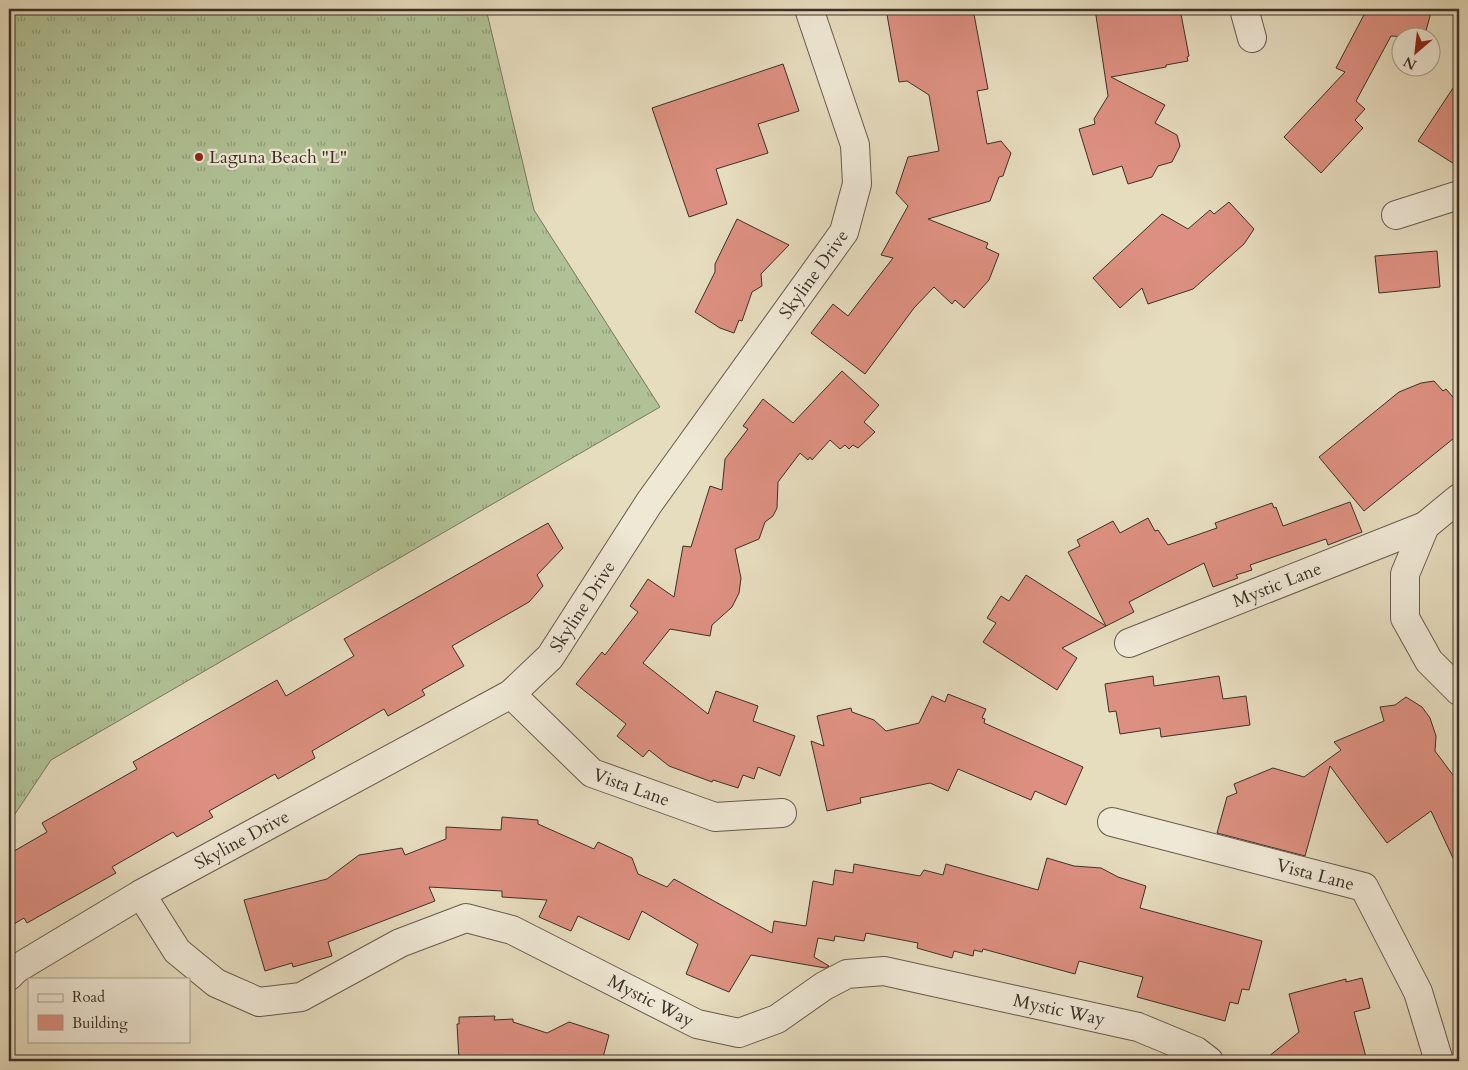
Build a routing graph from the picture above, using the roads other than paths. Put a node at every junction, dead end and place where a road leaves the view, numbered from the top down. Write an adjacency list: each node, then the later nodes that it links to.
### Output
1 (809, 9): 10 (street, Skyline Drive)
2 (1244, 9): 3 (street)
3 (1252, 38)
4 (1459, 195): 5 (street)
5 (1396, 214)
6 (1459, 498): 7 (street)
7 (1425, 526): 8 (street, Mystic Lane); 9 (street)
8 (1129, 644)
9 (1459, 691)
10 (512, 694): 11 (street, Vista Lane); 13 (street, Skyline Drive)
11 (782, 813)
12 (1112, 822): 16 (street, Vista Lane)
13 (141, 894): 14 (street, Skyline Drive); 15 (street, Mystic Way)
14 (9, 976)
15 (1209, 1061)
16 (1439, 1061)

